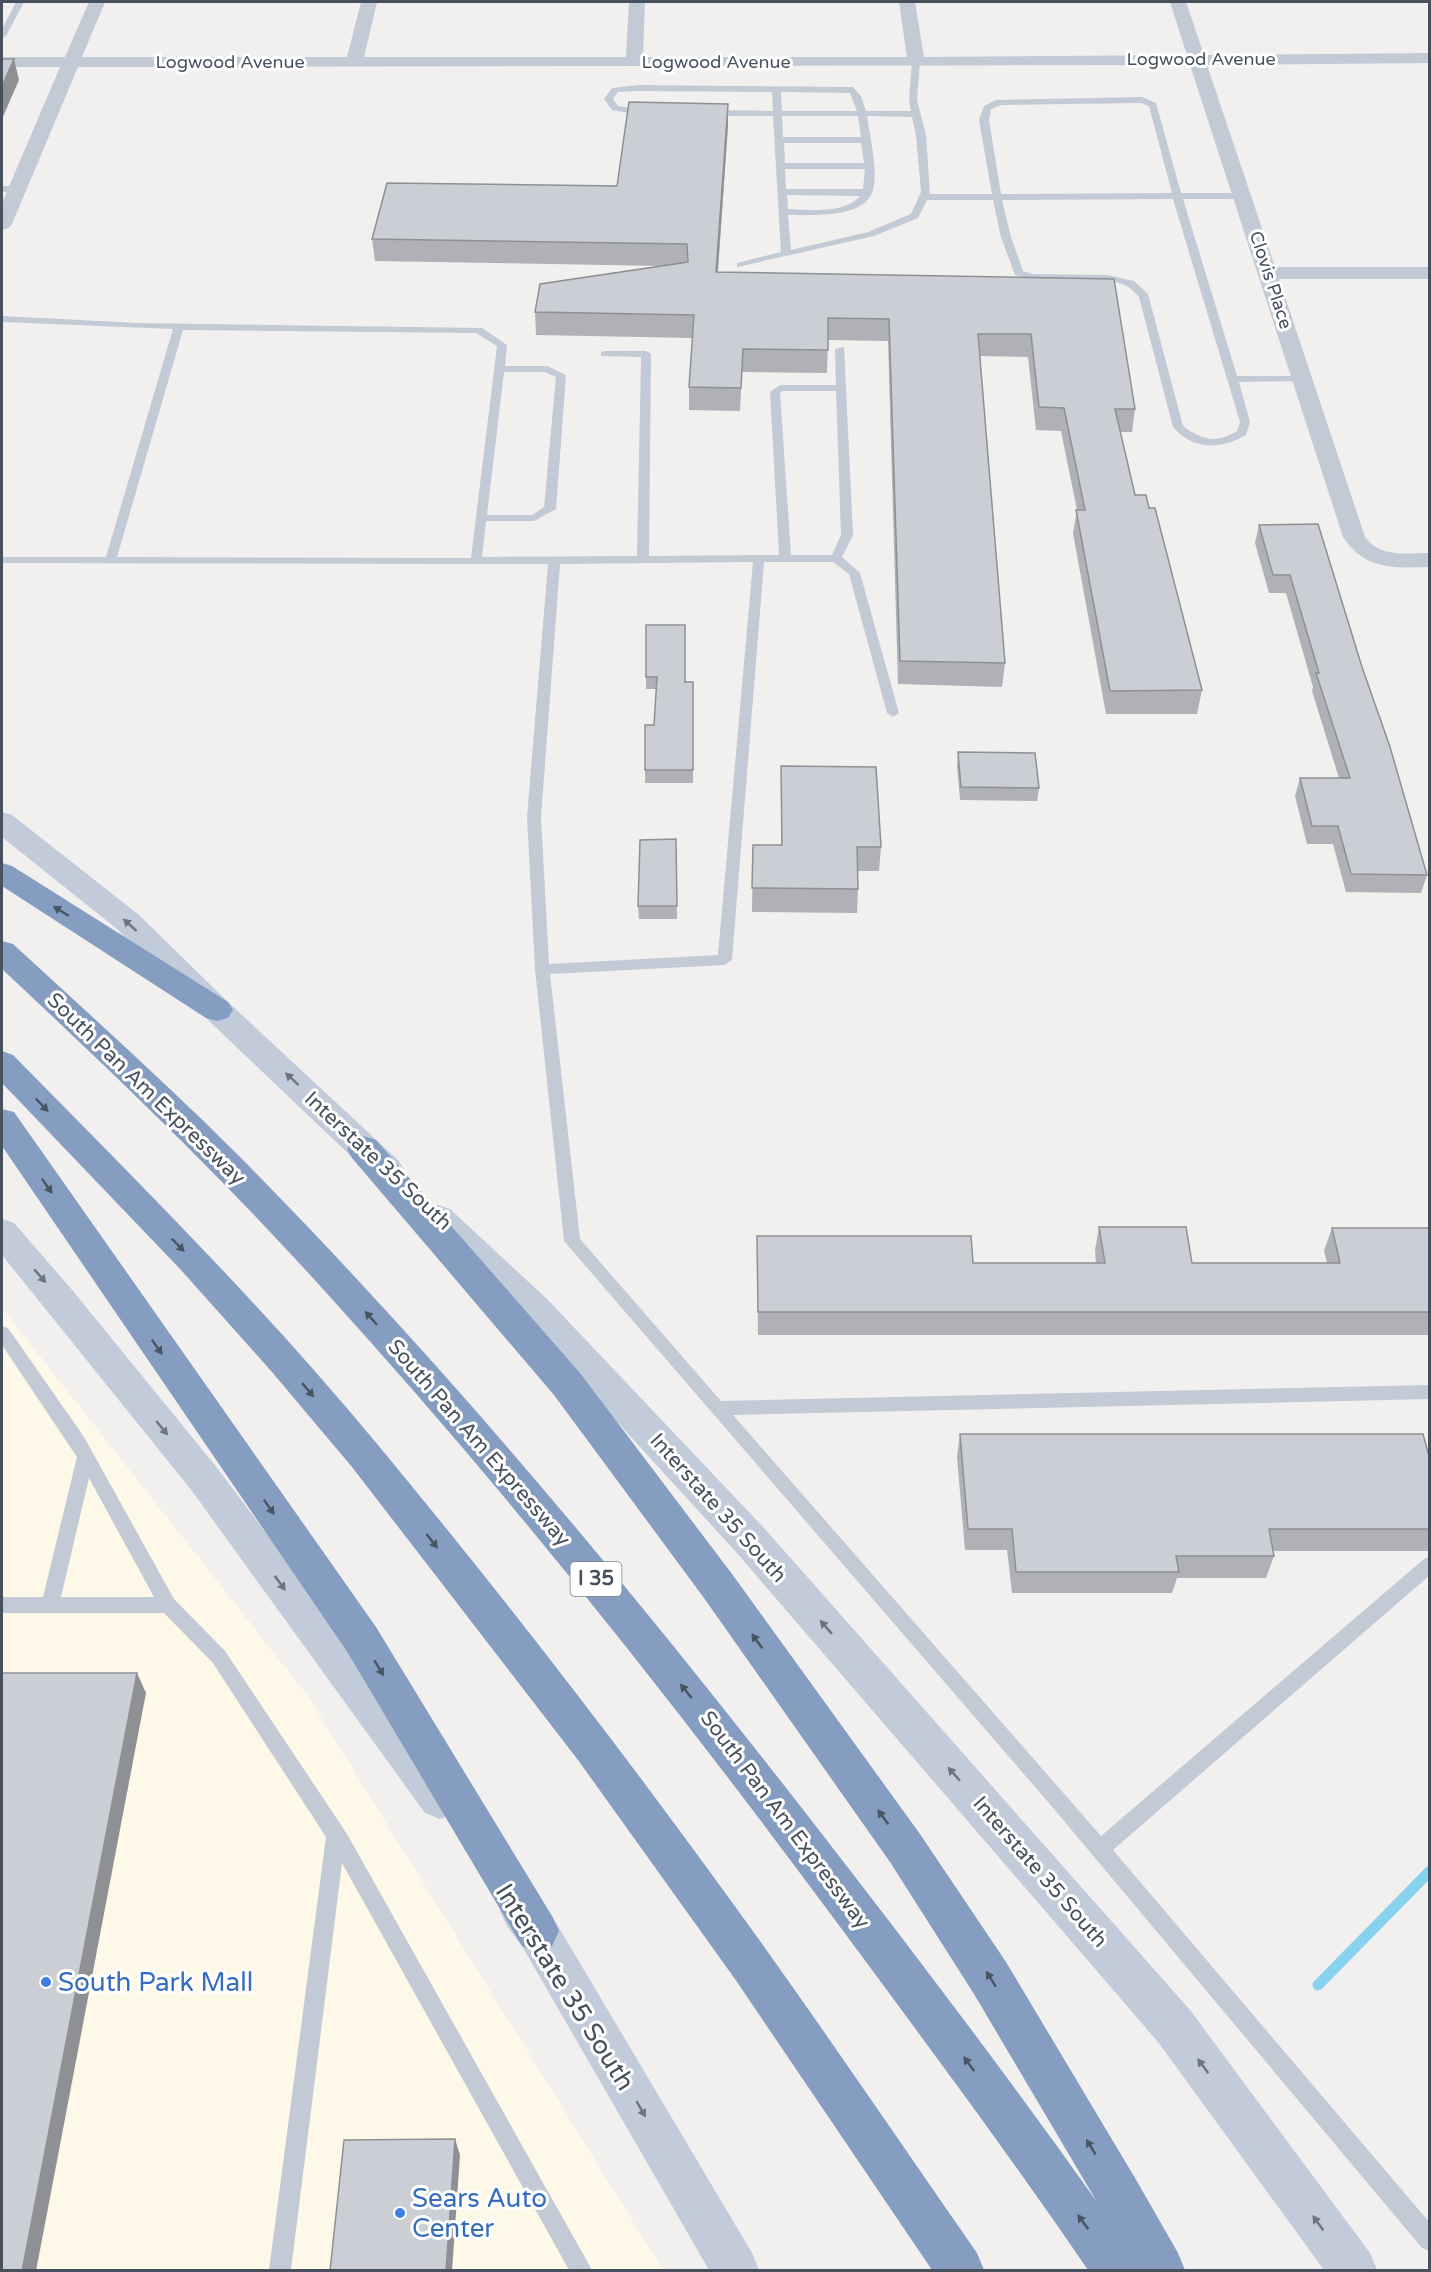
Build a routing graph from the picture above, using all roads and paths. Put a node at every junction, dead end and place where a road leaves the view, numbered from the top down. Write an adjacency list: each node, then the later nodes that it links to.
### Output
1 (20, 2): 7 (lane)
2 (97, 2): 11 (street)
3 (369, 2): 12 (street)
4 (637, 2): 13 (street)
5 (907, 2): 14 (street)
6 (1178, 2): 8 (street, Clovis Place)
7 (2, 36)
8 (1197, 58): 9 (street, Logwood Avenue); 14 (street, Logwood Avenue); 30 (street, Clovis Place)
9 (1430, 58)
10 (2, 62): 11 (street, Logwood Avenue)
11 (71, 62): 12 (street, Logwood Avenue); 25 (street)
12 (354, 62): 13 (street, Logwood Avenue)
13 (634, 62): 14 (street, Logwood Avenue)
14 (916, 62): 20 (lane)
15 (776, 88): 16 (lane); 18 (lane); 19 (lane)
16 (653, 113)
17 (697, 113): 18 (lane)
18 (777, 114): 19 (lane); 21 (lane)
19 (862, 114): 20 (lane); 22 (lane)
20 (916, 114): 31 (lane)
21 (778, 140): 22 (lane); 23 (lane)
22 (865, 140): 24 (lane)
23 (780, 166): 24 (lane); 26 (lane)
24 (869, 166): 27 (lane)
25 (9, 189): 33 (street)
26 (782, 192): 27 (lane); 32 (lane)
27 (867, 193): 32 (lane)
28 (998, 196): 29 (lane); 29 (lane); 31 (lane); 43 (lane)
29 (1177, 196): 30 (lane); 43 (lane)
30 (1243, 196): 36 (street, Clovis Place)
31 (924, 197): 34 (lane)
32 (783, 212): 34 (lane)
33 (2, 224)
34 (786, 254): 35 (lane)
35 (740, 265)
36 (1268, 273): 37 (street); 44 (street, Clovis Place)
37 (1430, 273)
38 (2, 319): 39 (lane)
39 (179, 327): 42 (lane); 47 (lane)
40 (840, 349): 45 (lane)
41 (605, 354): 52 (lane)
42 (499, 369): 46 (lane); 46 (lane)
43 (1233, 379): 44 (lane)
44 (1303, 379): 53 (street, Clovis Place)
45 (840, 388): 49 (lane); 50 (lane)
46 (481, 518): 54 (lane)
47 (111, 558): 51 (lane); 54 (lane)
48 (759, 558): 49 (lane); 52 (lane); 60 (lane)
49 (785, 558): 50 (lane)
50 (836, 558): 56 (lane)
51 (2, 560)
52 (643, 560): 55 (lane)
53 (1430, 560)
54 (476, 561): 55 (lane)
55 (554, 561): 60 (lane)
56 (893, 713)
57 (2, 822): 61 (main road, Interstate 35 South, one-way to 57)
58 (2, 873): 61 (highway, one-way to 58)
59 (2, 952): 82 (highway, South Pan Am Expressway / I 35, one-way to 59)
60 (542, 969): 68 (lane)
61 (217, 1010): 64 (main road, Interstate 35 South, one-way to 61)
62 (2, 1063): 81 (highway, one-way to 81)
63 (2, 1121): 76 (highway, one-way to 76)
64 (364, 1149): 83 (highway, one-way to 64); 84 (main road, Interstate 35 South, one-way to 64)
65 (2, 1232): 76 (main road, Interstate 35 South, one-way to 76)
66 (2, 1334): 69 (lane)
67 (1430, 1392): 68 (lane)
68 (717, 1407): 75 (lane)
69 (86, 1456): 72 (lane); 73 (lane)
70 (1430, 1564): 75 (lane)
71 (2, 1605): 72 (lane)
72 (50, 1605): 73 (lane)
73 (168, 1605): 74 (lane)
74 (336, 1835): 78 (lane); 79 (lane)
75 (1100, 1849): 77 (lane)
76 (537, 1931): 80 (main road, Interstate 35 South, one-way to 80)
77 (1430, 2240)
78 (280, 2271)
79 (581, 2271)
80 (735, 2271)
81 (960, 2271)
82 (1116, 2271)
83 (1161, 2271)
84 (1353, 2271)

